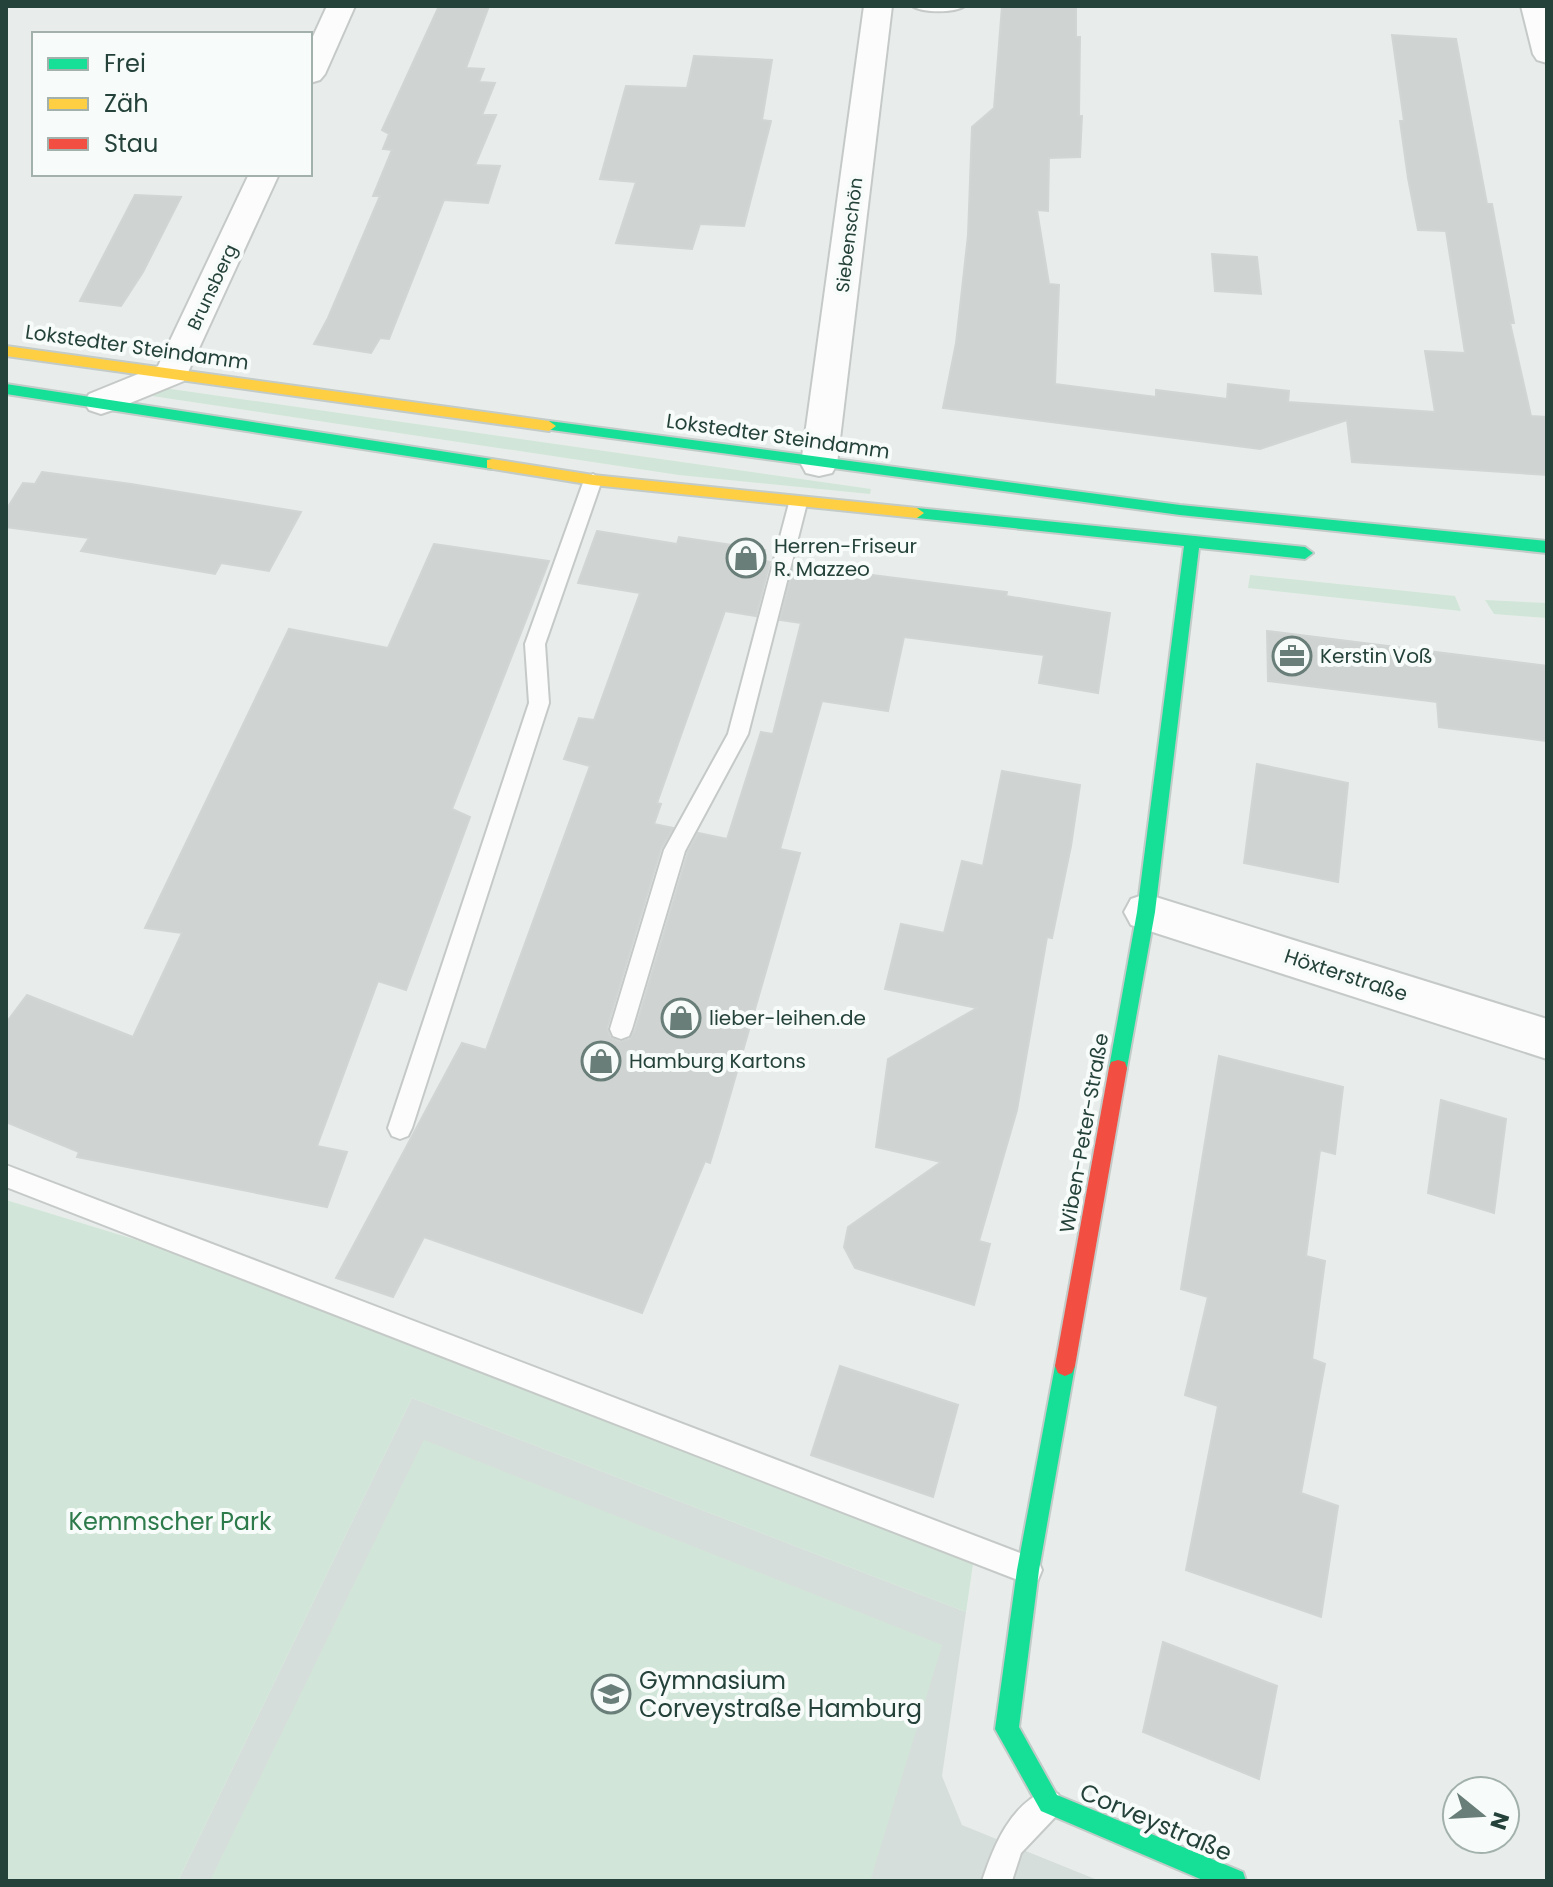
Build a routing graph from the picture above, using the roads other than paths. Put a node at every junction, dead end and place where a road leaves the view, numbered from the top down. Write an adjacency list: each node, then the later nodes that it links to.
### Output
1 (341, 6): 7 (street)
2 (878, 6): 13 (street, Siebenschön)
3 (919, 6): 4 (lane)
4 (958, 6)
5 (1535, 6): 6 (street)
6 (1547, 54)
7 (312, 70)
8 (263, 176): 10 (street, Brunsberg)
9 (6, 351): 10 (main road, Lokstedter Steindamm)
10 (172, 373): 12 (street); 13 (main road, Lokstedter Steindamm)
11 (6, 389): 12 (main road)
12 (101, 402): 14 (main road)
13 (819, 464): 17 (main road, Lokstedter Steindamm)
14 (593, 480): 15 (main road); 22 (lane)
15 (798, 503): 16 (main road); 20 (lane)
16 (1192, 543): 18 (main road); 19 (main road, Wiben-Peter-Straße)
17 (1547, 547)
18 (1331, 555)
19 (1146, 912): 21 (street, Höxterstraße); 24 (main road, Wiben-Peter-Straße)
20 (621, 1029)
21 (1547, 1039)
22 (400, 1128)
23 (6, 1176): 24 (lane)
24 (1028, 1570): 25 (main road, Wiben-Peter-Straße)
25 (1007, 1729): 26 (main road, Corveystraße)
26 (1049, 1803): 27 (lane); 28 (main road, Corveystraße)
27 (997, 1881)
28 (1234, 1881)

